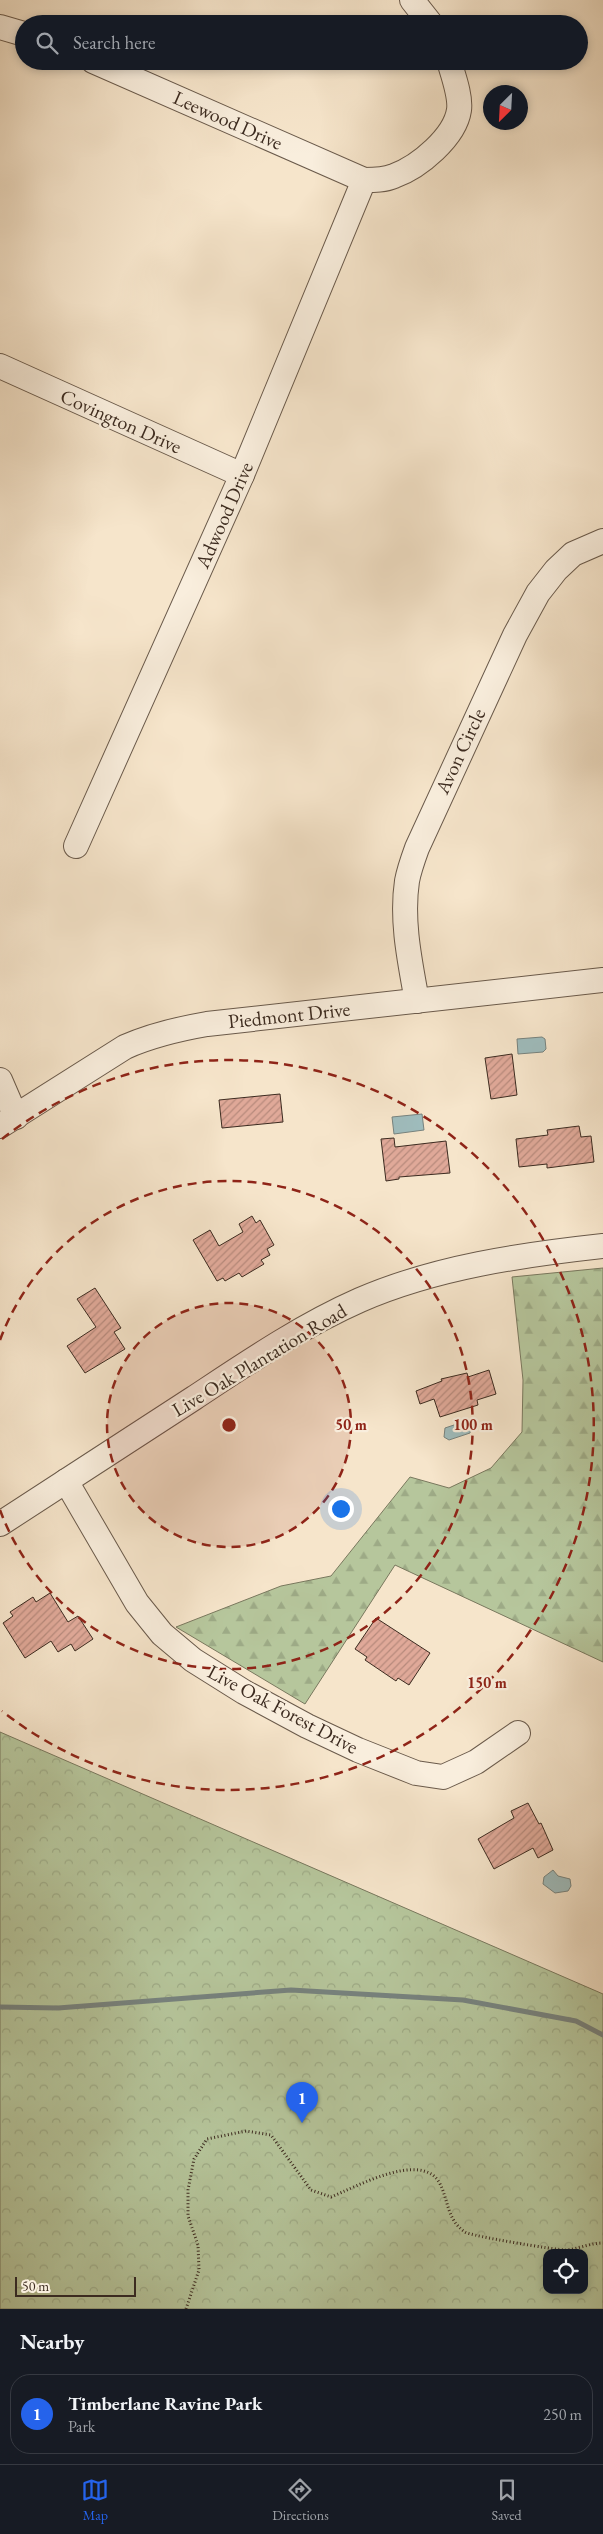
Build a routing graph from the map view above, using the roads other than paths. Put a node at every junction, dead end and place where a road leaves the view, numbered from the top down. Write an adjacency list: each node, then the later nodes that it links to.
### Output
1 (412, 0): 2 (street)
2 (424, 15)
3 (0, 27): 4 (street)
4 (15, 31)
5 (113, 70): 7 (street, Leewood Drive)
6 (451, 70): 7 (street)
7 (364, 180): 9 (street, Adwood Drive)
8 (0, 366): 9 (street, Covington Drive)
9 (242, 475): 11 (street, Adwood Drive)
10 (603, 541): 13 (street, Avon Circle)
11 (76, 846)
12 (603, 980): 13 (street, Piedmont Drive)
13 (417, 1001): 15 (street, Piedmont Drive)
14 (0, 1080): 15 (street)
15 (8, 1121)
16 (603, 1246): 17 (street, Live Oak Plantation Road)
17 (66, 1481): 18 (street, Live Oak Plantation Road); 19 (street, Live Oak Forest Drive)
18 (0, 1524)
19 (518, 1733)

